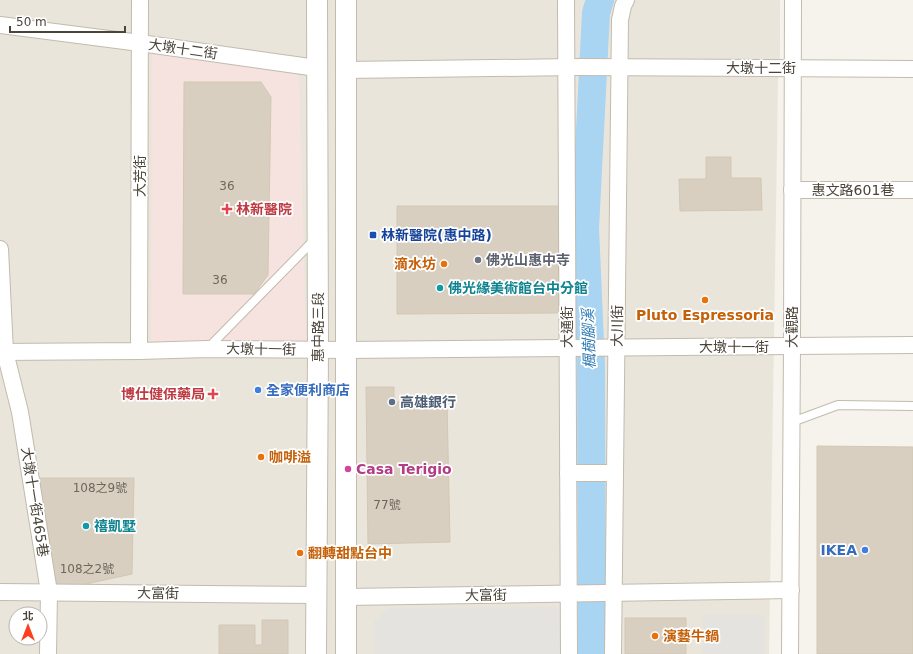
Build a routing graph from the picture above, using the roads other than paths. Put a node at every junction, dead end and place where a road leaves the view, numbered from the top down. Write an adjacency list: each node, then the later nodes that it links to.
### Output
1 (140, 0): 8 (street, 大芳街)
2 (317, 0): 11 (street, 惠中路三段)
3 (346, 0): 14 (street, 惠中路三段)
4 (566, 0): 9 (street, 大通街)
5 (626, 0): 10 (street, 大川街)
6 (793, 0): 12 (street, 大觀路)
7 (0, 25): 8 (street, 大墩十二街)
8 (140, 43): 11 (street, 大墩十二街); 26 (street, 大芳街)
9 (571, 67): 10 (street, 大墩十二街); 14 (street); 21 (street, 大通街)
10 (614, 67): 12 (street, 大墩十二街); 22 (street, 大川街)
11 (317, 68): 17 (street, 惠中路三段)
12 (793, 69): 13 (street, 大墩十二街); 15 (street, 大觀路)
13 (913, 69)
14 (346, 70): 25 (street, 惠中路三段)
15 (792, 190): 16 (street, 惠文路601巷); 20 (street, 大觀路)
16 (913, 190)
17 (318, 236): 23 (lane); 24 (street, 惠中路三段)
18 (0, 249): 27 (street, 大墩十一街465巷)
19 (913, 345): 20 (street, 大墩十一街)
20 (792, 346): 22 (street, 大墩十一街); 29 (street, 大觀路)
21 (569, 348): 22 (street, 大墩十一街); 25 (street, 大墩十一街); 30 (street, 大通街)
22 (610, 348): 31 (street, 大川街)
23 (207, 349): 24 (street, 大墩十一街); 26 (street, 大墩十一街)
24 (318, 350): 25 (street, 大墩十一街); 37 (street, 惠中路三段)
25 (346, 350): 38 (street, 惠中路三段)
26 (139, 351): 27 (street, 大墩十一街)
27 (2, 352): 34 (street, 大墩十一街465巷)
28 (913, 406): 29 (lane)
29 (792, 422): 32 (street, 大觀路)
30 (573, 473): 31 (street); 35 (street, 大通街)
31 (612, 473): 36 (street, 大川街)
32 (790, 590): 36 (street); 44 (street, 大觀路)
33 (0, 592): 34 (street, 大富街)
34 (49, 592): 37 (street, 大富街); 39 (street, 大墩十一街465巷)
35 (573, 593): 36 (street, 大富街); 38 (street, 大富街); 42 (street, 大通街)
36 (610, 593): 43 (street, 大川街)
37 (316, 595): 40 (street, 惠中路三段)
38 (346, 597): 41 (street, 惠中路三段)
39 (48, 654)
40 (316, 654)
41 (346, 654)
42 (569, 654)
43 (614, 654)
44 (790, 654)

